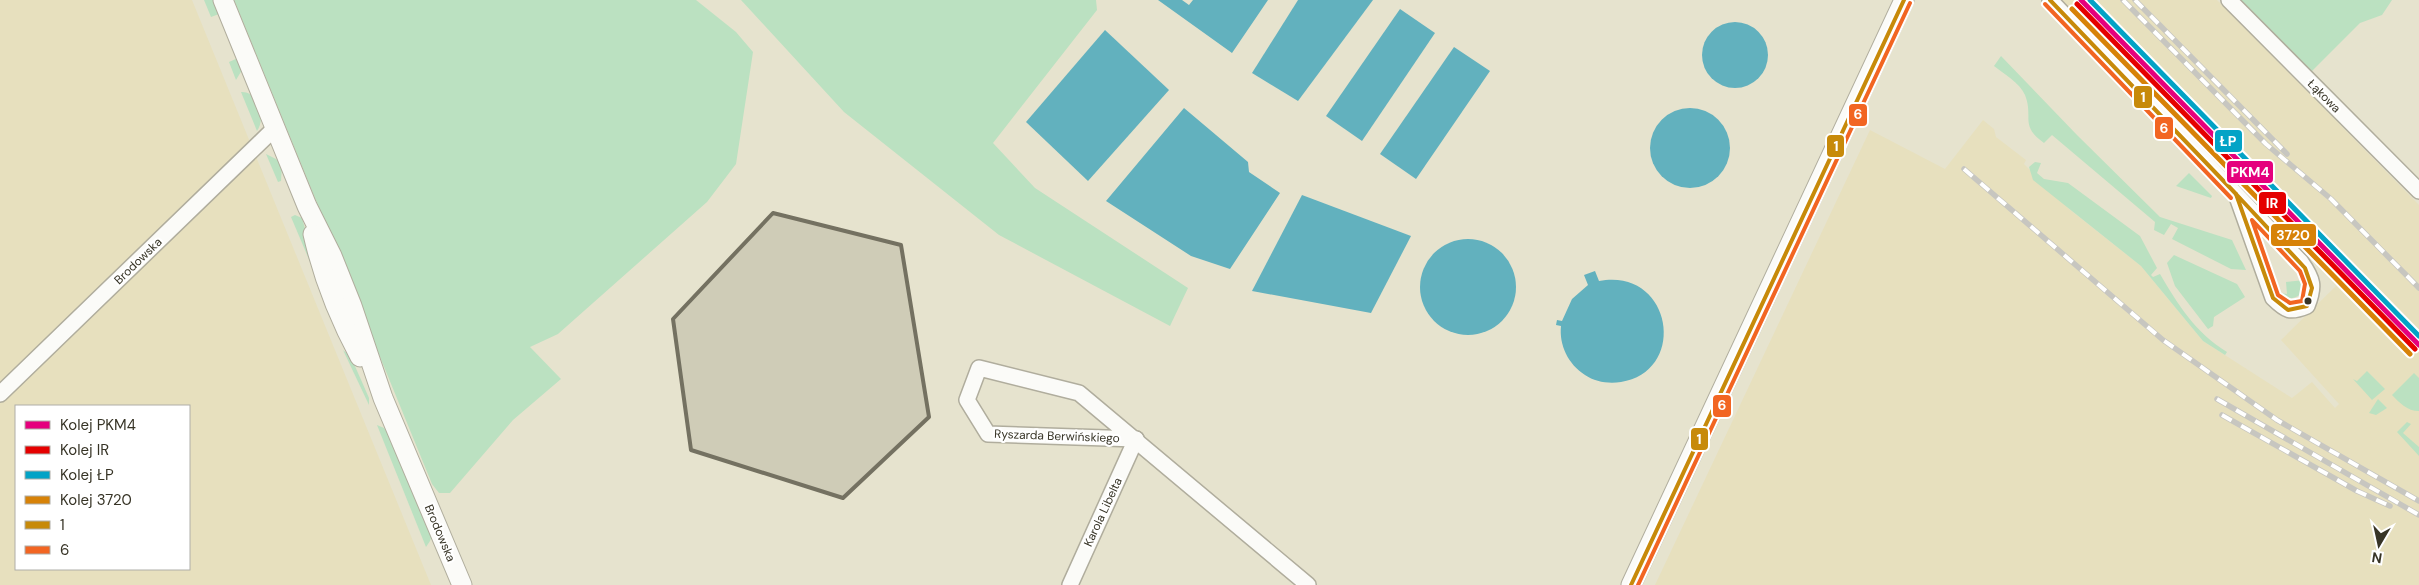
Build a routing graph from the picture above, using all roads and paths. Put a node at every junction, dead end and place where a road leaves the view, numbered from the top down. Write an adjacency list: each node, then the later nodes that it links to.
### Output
1 (222, 0): 5 (street, Brodowska)
2 (1904, 0): 13 (street)
3 (2050, 0): 7 (street)
4 (2229, 0): 6 (street, Łąkowa)
5 (275, 128): 8 (street, Brodowska); 10 (street, Brodowska)
6 (2419, 191)
7 (2236, 194): 7 (street)
8 (0, 394)
9 (1136, 439): 9 (street, Ryszarda Berwińskiego); 11 (street, Karola Libelta); 12 (street, Ryszarda Berwińskiego)
10 (462, 585)
11 (1070, 585)
12 (1308, 585)
13 (1631, 585)

